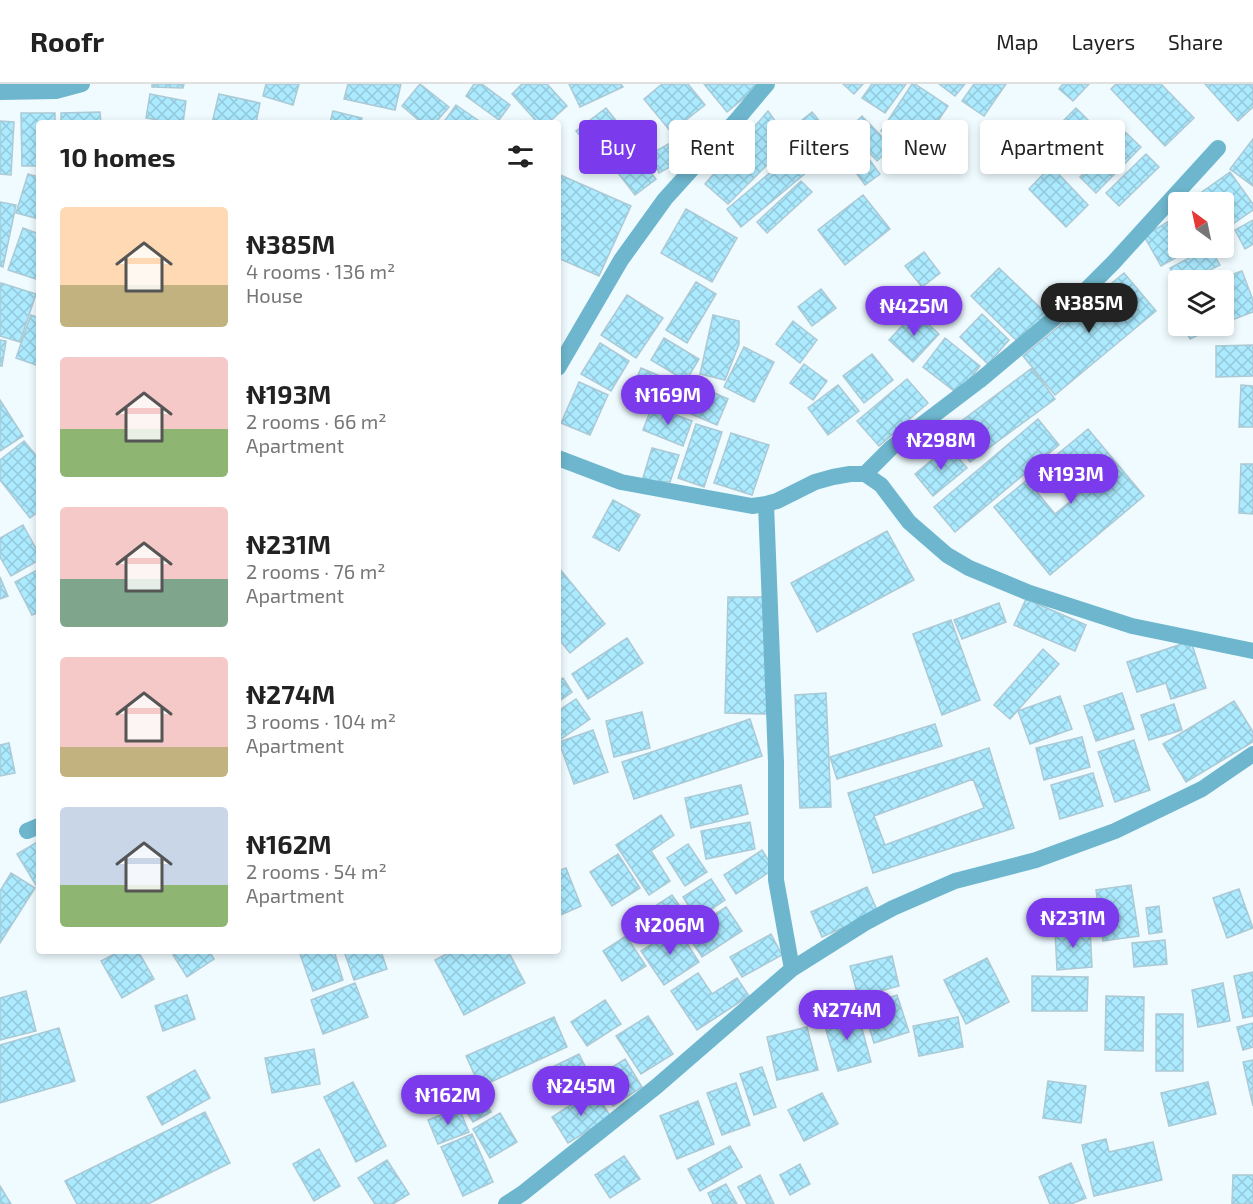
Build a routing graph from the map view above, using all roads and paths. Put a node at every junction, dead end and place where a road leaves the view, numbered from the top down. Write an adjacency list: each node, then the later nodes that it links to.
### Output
1 (82, 84): 3 (street)
2 (766, 84): 5 (street)
3 (0, 92)
4 (1218, 148): 7 (street)
5 (561, 363)
6 (561, 459): 8 (street)
7 (865, 474): 8 (street); 9 (street)
8 (766, 504): 11 (street)
9 (1253, 651)
10 (1253, 754): 11 (street)
11 (792, 969): 12 (street)
12 (506, 1204)

